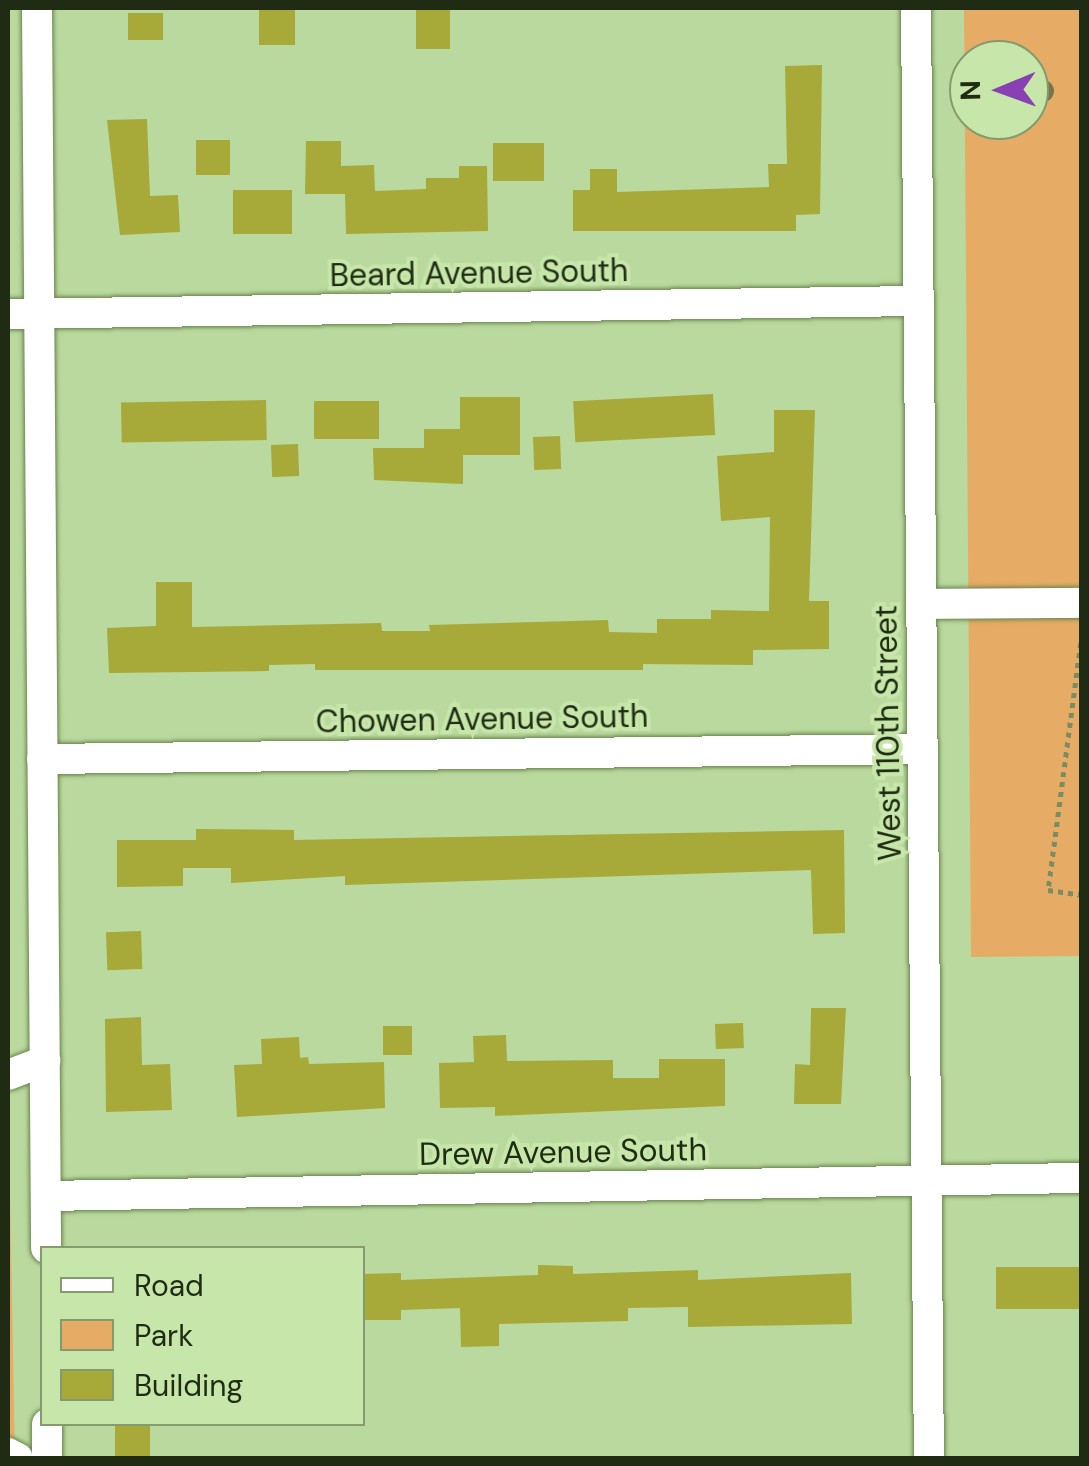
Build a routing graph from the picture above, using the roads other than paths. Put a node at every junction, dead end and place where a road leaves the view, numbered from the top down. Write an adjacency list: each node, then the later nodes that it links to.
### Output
1 (37, 8): 5 (street)
2 (916, 8): 3 (street, West 110th Street)
3 (919, 301): 5 (street, Beard Avenue South); 7 (street, West 110th Street)
4 (8, 314): 5 (street, Beard Avenue South)
5 (40, 314): 9 (street)
6 (1082, 603): 7 (street)
7 (922, 604): 8 (street, West 110th Street)
8 (923, 749): 9 (street, Chowen Avenue South); 13 (street, West 110th Street)
9 (42, 759): 10 (street)
10 (45, 1060): 11 (street); 14 (street)
11 (8, 1074)
12 (1082, 1178): 13 (street, Drew Avenue South)
13 (927, 1181): 14 (street, Drew Avenue South); 20 (street, West 110th Street)
14 (46, 1196): 15 (street)
15 (46, 1246)
16 (47, 1426): 19 (street)
17 (8, 1453): 18 (street)
18 (18, 1458)
19 (47, 1458)
20 (929, 1458)

